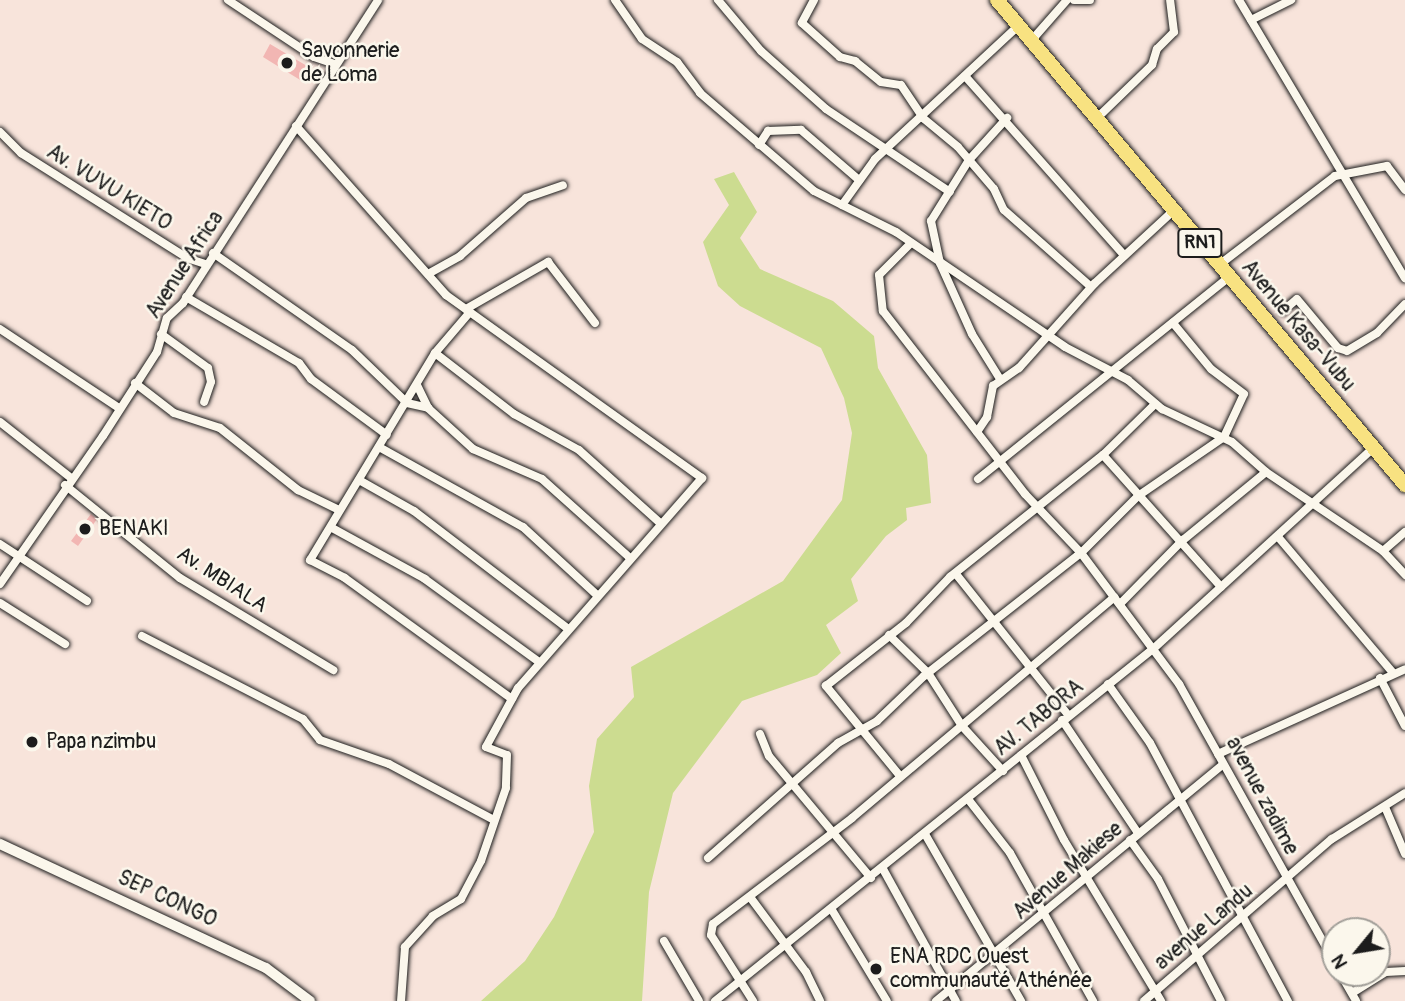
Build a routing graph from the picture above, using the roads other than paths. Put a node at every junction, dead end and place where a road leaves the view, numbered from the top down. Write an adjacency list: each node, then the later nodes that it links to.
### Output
1 (229, 0): 16 (street)
2 (378, 0): 16 (street, Avenue Africa)
3 (615, 0): 23 (street)
4 (718, 0): 24 (street)
5 (814, 0): 18 (street)
6 (997, 0): 14 (highway, Avenue Kasa-Vubu / RN1)
7 (1067, 0): 15 (street)
8 (1074, 0): 9 (street)
9 (1090, 0)
10 (1170, 0): 20 (street)
11 (1239, 0): 13 (street)
12 (1291, 0): 13 (street)
13 (1251, 20): 26 (street)
14 (1018, 26): 15 (highway, Avenue Kasa-Vubu / RN1); 17 (street)
15 (1031, 41): 20 (highway, Avenue Kasa-Vubu / RN1)
16 (334, 64): 21 (street, Avenue Africa)
17 (965, 76): 18 (street); 19 (street)
18 (923, 117): 24 (street); 25 (street)
19 (1007, 118): 25 (street); 35 (street)
20 (1096, 119): 32 (highway, Avenue Kasa-Vubu / RN1)
21 (296, 126): 34 (street, Avenue Africa); 39 (street)
22 (0, 132): 37 (street, Av. VUVU KIETO)
23 (759, 145): 27 (street); 31 (street)
24 (886, 149): 27 (street); 30 (street)
25 (969, 160): 30 (street); 42 (street)
26 (1344, 175): 29 (street); 38 (street); 41 (street)
27 (859, 180): 31 (street)
28 (563, 185): 39 (street)
29 (1405, 190)
30 (950, 192): 36 (street)
31 (842, 205): 33 (street)
32 (1174, 211): 35 (street); 38 (highway, Avenue Kasa-Vubu / RN1)
33 (911, 243): 36 (street); 63 (street, avenue zadime)
34 (213, 253): 37 (street, Avenue Africa); 58 (street)
35 (1124, 255): 42 (street)
36 (940, 263): 51 (street); 54 (street)
37 (206, 264): 43 (street, Avenue Africa)
38 (1219, 265): 40 (highway, Avenue Kasa-Vubu / RN1)
39 (428, 274): 45 (street)
40 (1229, 276): 48 (street); 67 (highway, Avenue Kasa-Vubu / RN1)
41 (1405, 278)
42 (1091, 287): 51 (street)
43 (186, 296): 50 (street, Avenue Africa); 64 (street)
44 (1405, 304): 46 (street)
45 (468, 311): 47 (street); 52 (street); 79 (street)
46 (1283, 311)
47 (595, 323)
48 (1173, 323): 53 (street); 65 (street)
49 (0, 329): 60 (street)
50 (161, 334): 55 (street, Avenue Africa); 57 (street)
51 (1049, 335): 53 (street); 54 (street)
52 (435, 353): 56 (street); 79 (street)
53 (1115, 373): 59 (street); 69 (street)
54 (1000, 379): 63 (street)
55 (135, 383): 60 (street, Avenue Africa); 78 (street)
56 (417, 386): 58 (street); 61 (street)
57 (204, 401)
58 (407, 403): 61 (street); 64 (street)
59 (1155, 404): 65 (street); 68 (street)
60 (119, 408): 73 (street, Avenue Africa)
61 (428, 408): 88 (street)
62 (0, 422): 73 (street, Av. MBIALA)
63 (977, 432): 69 (street, avenue zadime)
64 (387, 435): 66 (street)
65 (1224, 437): 70 (street); 75 (street)
66 (379, 447): 72 (street); 93 (street)
67 (1374, 447): 74 (highway, Avenue Kasa-Vubu / RN1); 76 (street, AV. TABORA)
68 (1103, 455): 75 (street); 77 (street)
69 (1000, 460): 71 (street); 77 (street, avenue zadime)
70 (1266, 472): 76 (street); 83 (street)
71 (978, 479)
72 (359, 480): 78 (street); 98 (street)
73 (68, 481): 87 (street, Avenue Africa); 106 (street, Av. MBIALA)
74 (1405, 485)
75 (1138, 496): 83 (street); 86 (street)
76 (1314, 505): 82 (street, AV. TABORA); 85 (street)
77 (1038, 508): 86 (street, avenue zadime); 89 (street)
78 (339, 510): 80 (street)
79 (659, 522): 88 (street)
80 (332, 528): 103 (street); 111 (street)
81 (1405, 532): 85 (street)
82 (1279, 538): 92 (street, AV. TABORA); 108 (street)
83 (1183, 540): 92 (street); 94 (street)
84 (0, 544): 87 (street)
85 (1382, 551): 90 (street)
86 (1081, 552): 94 (street, avenue zadime); 97 (street)
87 (20, 556): 91 (street, Avenue Africa); 95 (street)
88 (629, 557): 93 (street)
89 (956, 574): 97 (street); 99 (street)
90 (1405, 575)
91 (0, 584)
92 (1221, 587): 102 (street, AV. TABORA)
93 (597, 595): 98 (street)
94 (1117, 600): 102 (street, avenue zadime); 104 (street)
95 (88, 601)
96 (0, 603): 101 (street)
97 (992, 626): 104 (street); 107 (street)
98 (567, 628): 103 (street)
99 (889, 635): 107 (street); 115 (street)
100 (142, 636): 127 (street)
101 (65, 644)
102 (1153, 649): 110 (street, AV. TABORA); 117 (street, avenue zadime)
103 (538, 662): 111 (street)
104 (1029, 668): 112 (street); 113 (street)
105 (1405, 669): 108 (street)
106 (333, 670)
107 (928, 673): 113 (street); 115 (street)
108 (1393, 673): 109 (street)
109 (1380, 678): 114 (street); 117 (street)
110 (1108, 684): 112 (street, AV. TABORA); 125 (street)
111 (512, 699): 127 (street)
112 (1065, 718): 118 (street, AV. TABORA); 129 (street)
113 (962, 726): 120 (street); 121 (street)
114 (1405, 726)
115 (862, 732): 121 (street); 122 (street)
116 (760, 734): 122 (street)
117 (1218, 754): 119 (street, avenue zadime)
118 (1021, 755): 120 (street, AV. TABORA); 137 (street)
119 (1222, 765): 125 (street, Avenue Makiese); 138 (street, avenue zadime)
120 (1003, 771): 124 (street, AV. TABORA)
121 (900, 776): 128 (street)
122 (793, 785): 128 (street); 134 (street)
123 (1405, 793): 126 (street, avenue Landu)
124 (968, 799): 130 (street, AV. TABORA); 142 (street)
125 (1176, 800): 129 (street, Avenue Makiese); 141 (street)
126 (1385, 807): 133 (street); 138 (street, avenue Landu)
127 (494, 820): 154 (street)
128 (832, 832): 136 (street); 139 (street)
129 (1138, 833): 131 (street, Avenue Makiese)
130 (925, 834): 135 (street, AV. TABORA); 146 (street)
131 (1130, 840): 137 (street, Avenue Makiese); 147 (street)
132 (0, 844): 153 (street, SEP CONGO)
133 (1405, 854)
134 (708, 858)
135 (883, 869): 136 (street, AV. TABORA); 150 (street)
136 (871, 878): 140 (street, AV. TABORA)
137 (1088, 878): 142 (street, Avenue Makiese); 151 (street)
138 (1287, 879): 141 (street, avenue Landu); 143 (street, avenue zadime)
139 (750, 897): 145 (street); 149 (street)
140 (832, 910): 145 (street, AV. TABORA); 159 (street)
141 (1246, 915): 147 (street, avenue Landu); 167 (street)
142 (1042, 918): 146 (street, Avenue Makiese); 163 (street)
143 (1321, 938)
144 (664, 941): 155 (street)
145 (786, 947): 149 (street, AV. TABORA); 158 (street)
146 (997, 953): 150 (street, Avenue Makiese); 162 (street)
147 (1197, 957): 151 (street, avenue Landu); 166 (street)
148 (1405, 971): 152 (street)
149 (739, 980): 156 (street, AV. TABORA); 157 (street)
150 (950, 989): 160 (street, Avenue Makiese); 161 (street)
151 (1155, 992): 164 (street, avenue Landu); 165 (street)
152 (1354, 997)
153 (310, 1001)
154 (401, 1001)
155 (699, 1001)
156 (715, 1001)
157 (753, 1001)
158 (820, 1001)
159 (887, 1001)
160 (936, 1001)
161 (956, 1001)
162 (1021, 1001)
163 (1093, 1001)
164 (1144, 1001)
165 (1161, 1001)
166 (1221, 1001)
167 (1289, 1001)

